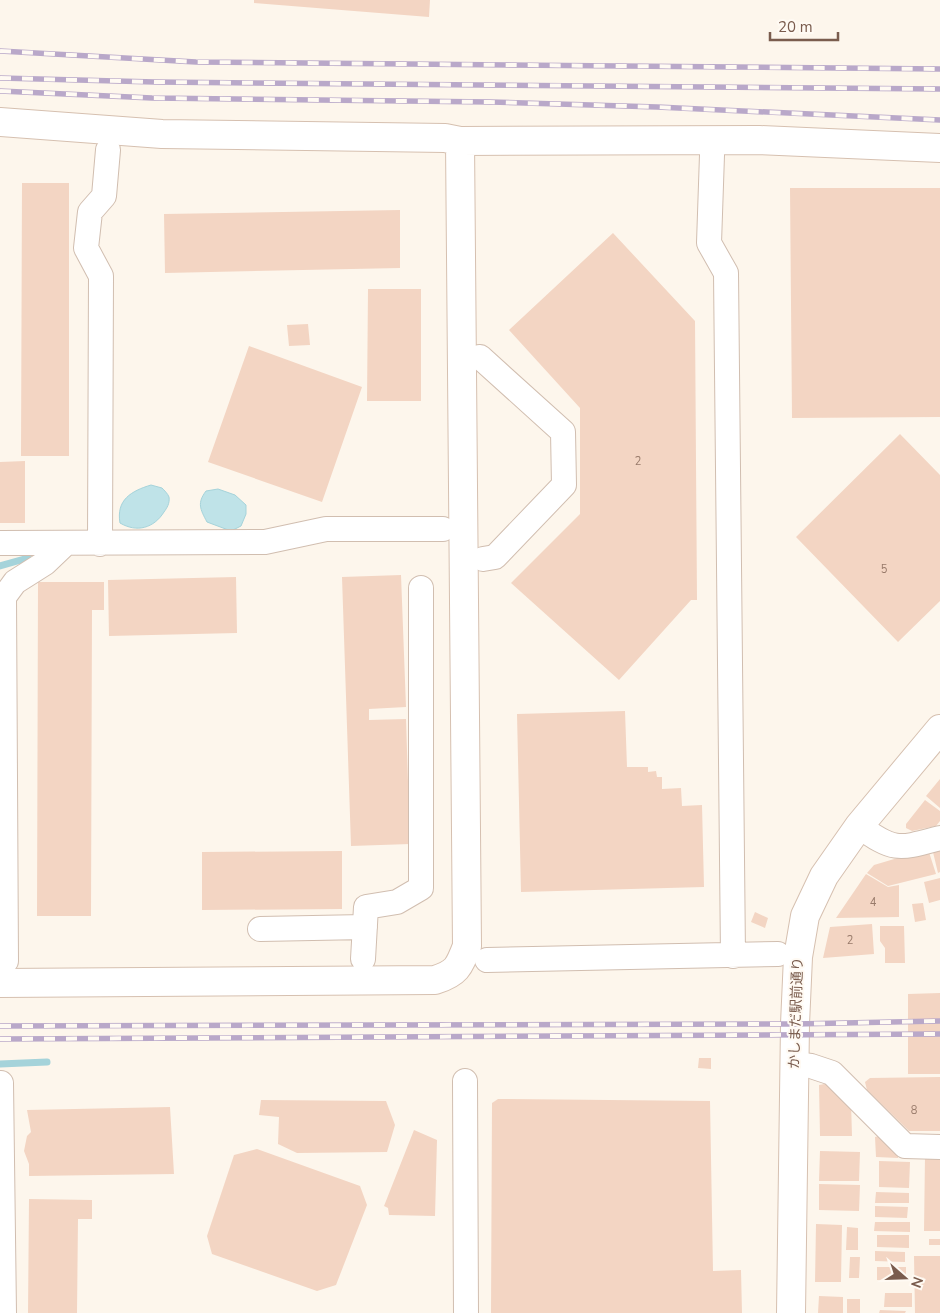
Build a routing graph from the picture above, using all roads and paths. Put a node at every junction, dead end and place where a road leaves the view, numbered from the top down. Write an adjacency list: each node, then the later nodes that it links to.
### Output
1 (0, 122): 2 (street)
2 (460, 141): 3 (street); 22 (street)
3 (940, 148)
4 (108, 150): 10 (street)
5 (712, 155): 19 (street)
6 (480, 358): 11 (street)
7 (443, 529): 10 (street)
8 (0, 543): 9 (street)
9 (66, 543): 10 (street); 22 (street)
10 (100, 544)
11 (483, 559)
12 (421, 588): 16 (street)
13 (940, 729): 14 (street, かしまだ駅前通り)
14 (859, 826): 15 (street); 23 (street, かしまだ駅前通り)
15 (940, 838)
16 (364, 927): 17 (street); 20 (street)
17 (260, 929)
18 (778, 954): 19 (street)
19 (733, 956): 21 (street)
20 (364, 959)
21 (487, 960)
22 (3, 972)
23 (794, 1064): 26 (street); 29 (street, かしまだ駅前通り)
24 (465, 1080): 28 (street)
25 (1, 1083): 27 (street)
26 (940, 1147)
27 (4, 1313)
28 (466, 1313)
29 (791, 1313)

